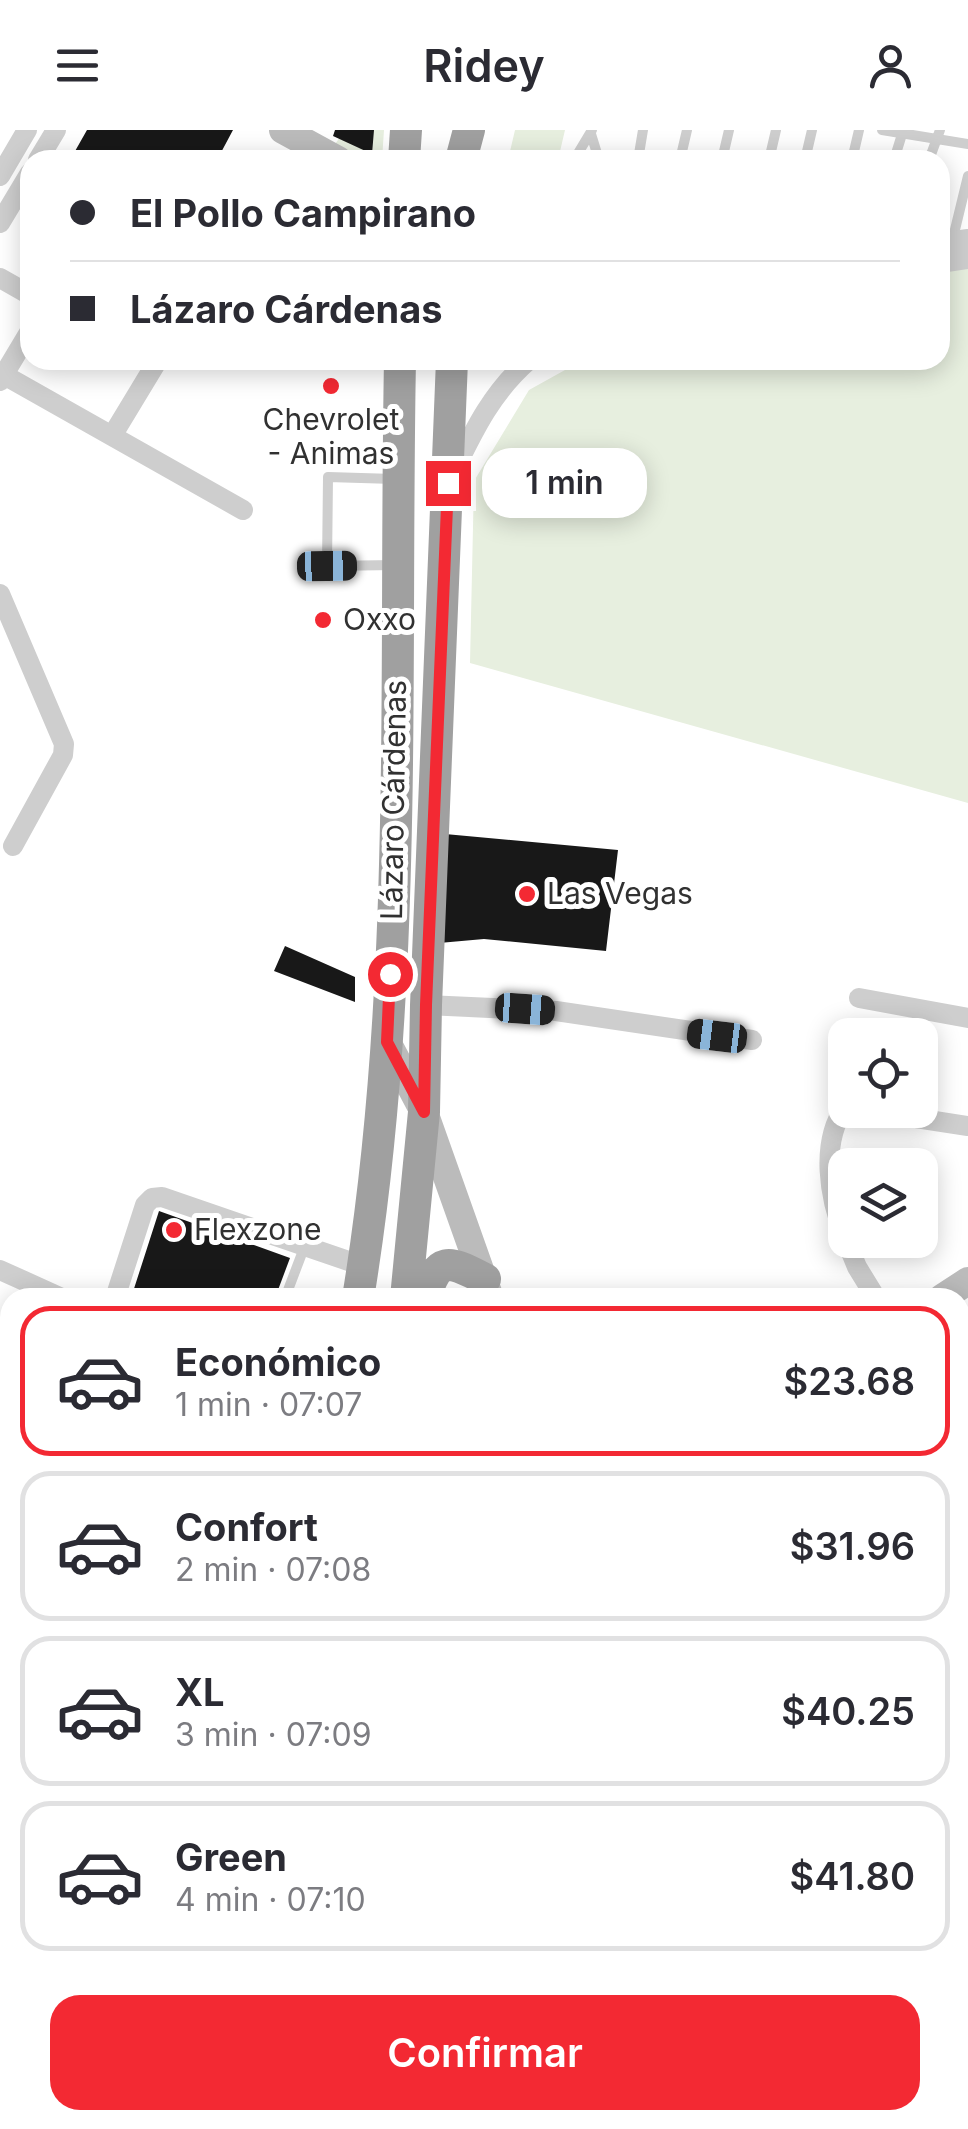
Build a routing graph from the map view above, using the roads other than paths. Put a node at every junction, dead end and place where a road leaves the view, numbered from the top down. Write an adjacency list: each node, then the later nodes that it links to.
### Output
1 (27, 130): 8 (street)
2 (283, 130): 6 (main road)
3 (882, 130): 4 (lane)
4 (903, 132): 5 (lane)
5 (939, 134): 7 (lane)
6 (314, 144)
7 (968, 144)
8 (0, 176)
9 (968, 176): 12 (lane)
10 (8, 193): 11 (street)
11 (0, 223)
12 (953, 252)
13 (20, 348): 18 (street)
14 (152, 370): 19 (street)
15 (400, 370): 20 (highway, Lázaro Cárdenas)
16 (452, 370): 21 (highway, Lázaro Cárdenas)
17 (517, 370): 21 (street)
18 (2, 378): 19 (street)
19 (112, 436): 22 (street)
20 (398, 479): 23 (highway, Lázaro Cárdenas); 23 (lane)
21 (448, 483): 27 (highway, Lázaro Cárdenas)
22 (243, 510)
23 (396, 565): 30 (highway, Lázaro Cárdenas)
24 (3, 610): 25 (street)
25 (14, 846)
26 (859, 998): 28 (street)
27 (426, 1005): 29 (street); 31 (highway, Lázaro Cárdenas)
28 (968, 1018)
29 (752, 1040)
30 (387, 1042): 31 (main road); 37 (highway, Lázaro Cárdenas)
31 (424, 1112): 41 (highway, Lázaro Cárdenas); 43 (main road)
32 (938, 1121): 33 (street)
33 (968, 1126)
34 (304, 1248): 37 (street); 39 (street); 40 (lane)
35 (854, 1258): 44 (street)
36 (0, 1270): 38 (street)
37 (360, 1282)
38 (40, 1288)
39 (118, 1288)
40 (289, 1288)
41 (407, 1288)
42 (428, 1288): 43 (highway)
43 (487, 1288)
44 (870, 1288)

